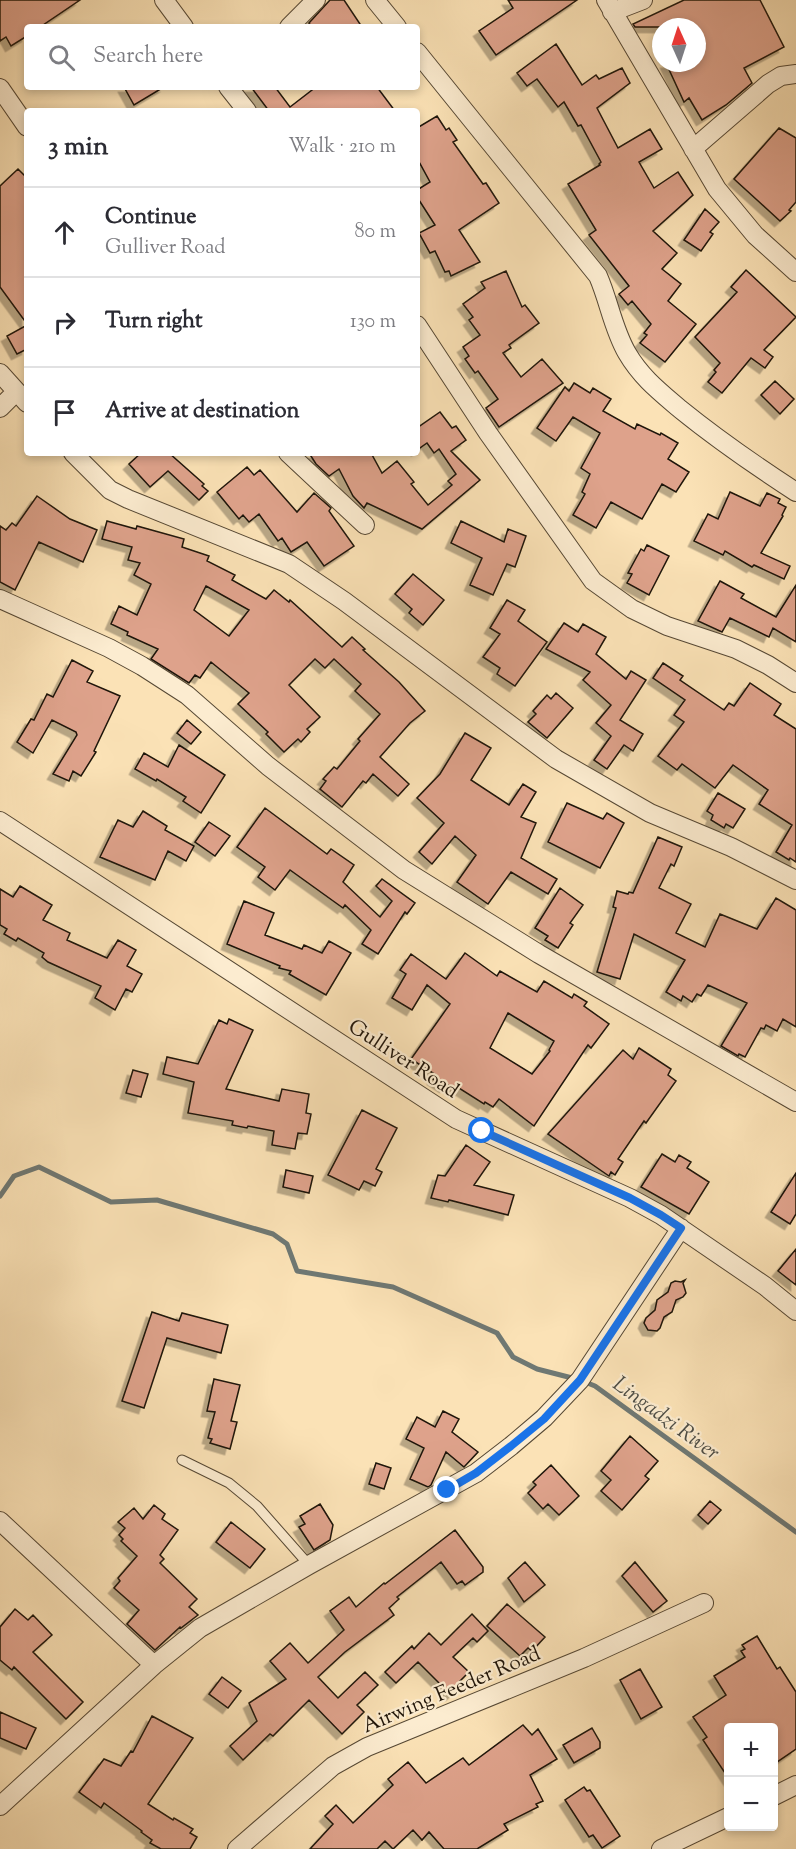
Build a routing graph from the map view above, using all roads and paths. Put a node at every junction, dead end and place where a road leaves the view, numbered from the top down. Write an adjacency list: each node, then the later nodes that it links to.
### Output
1 (164, 0): 6 (street)
2 (316, 0): 7 (street)
3 (375, 0): 8 (street)
4 (643, 0): 5 (street)
5 (609, 6): 15 (street)
6 (182, 24)
7 (292, 24)
8 (395, 24)
9 (420, 56): 23 (street)
10 (796, 74): 15 (street)
11 (0, 88): 14 (street)
12 (230, 90): 13 (street)
13 (246, 108)
14 (24, 123)
15 (693, 149): 16 (street)
16 (796, 272)
17 (420, 330): 26 (street)
18 (0, 373): 19 (street)
19 (22, 398): 20 (street)
20 (0, 408)
21 (76, 456): 28 (street)
22 (291, 456): 24 (street)
23 (796, 492)
24 (365, 525)
25 (0, 599): 29 (street)
26 (796, 683)
27 (0, 821): 30 (street, Gulliver Road)
28 (796, 880)
29 (796, 1102)
30 (681, 1228): 31 (street, Gulliver Road); 34 (street)
31 (796, 1311)
32 (182, 1460): 34 (lane)
33 (0, 1521): 36 (street)
34 (309, 1565): 36 (street)
35 (704, 1603): 41 (street, Airwing Feeder Road)
36 (154, 1665): 39 (street)
37 (796, 1785): 38 (street)
38 (778, 1794)
39 (2, 1801)
40 (724, 1819): 42 (street)
41 (237, 1849)
42 (661, 1849)

